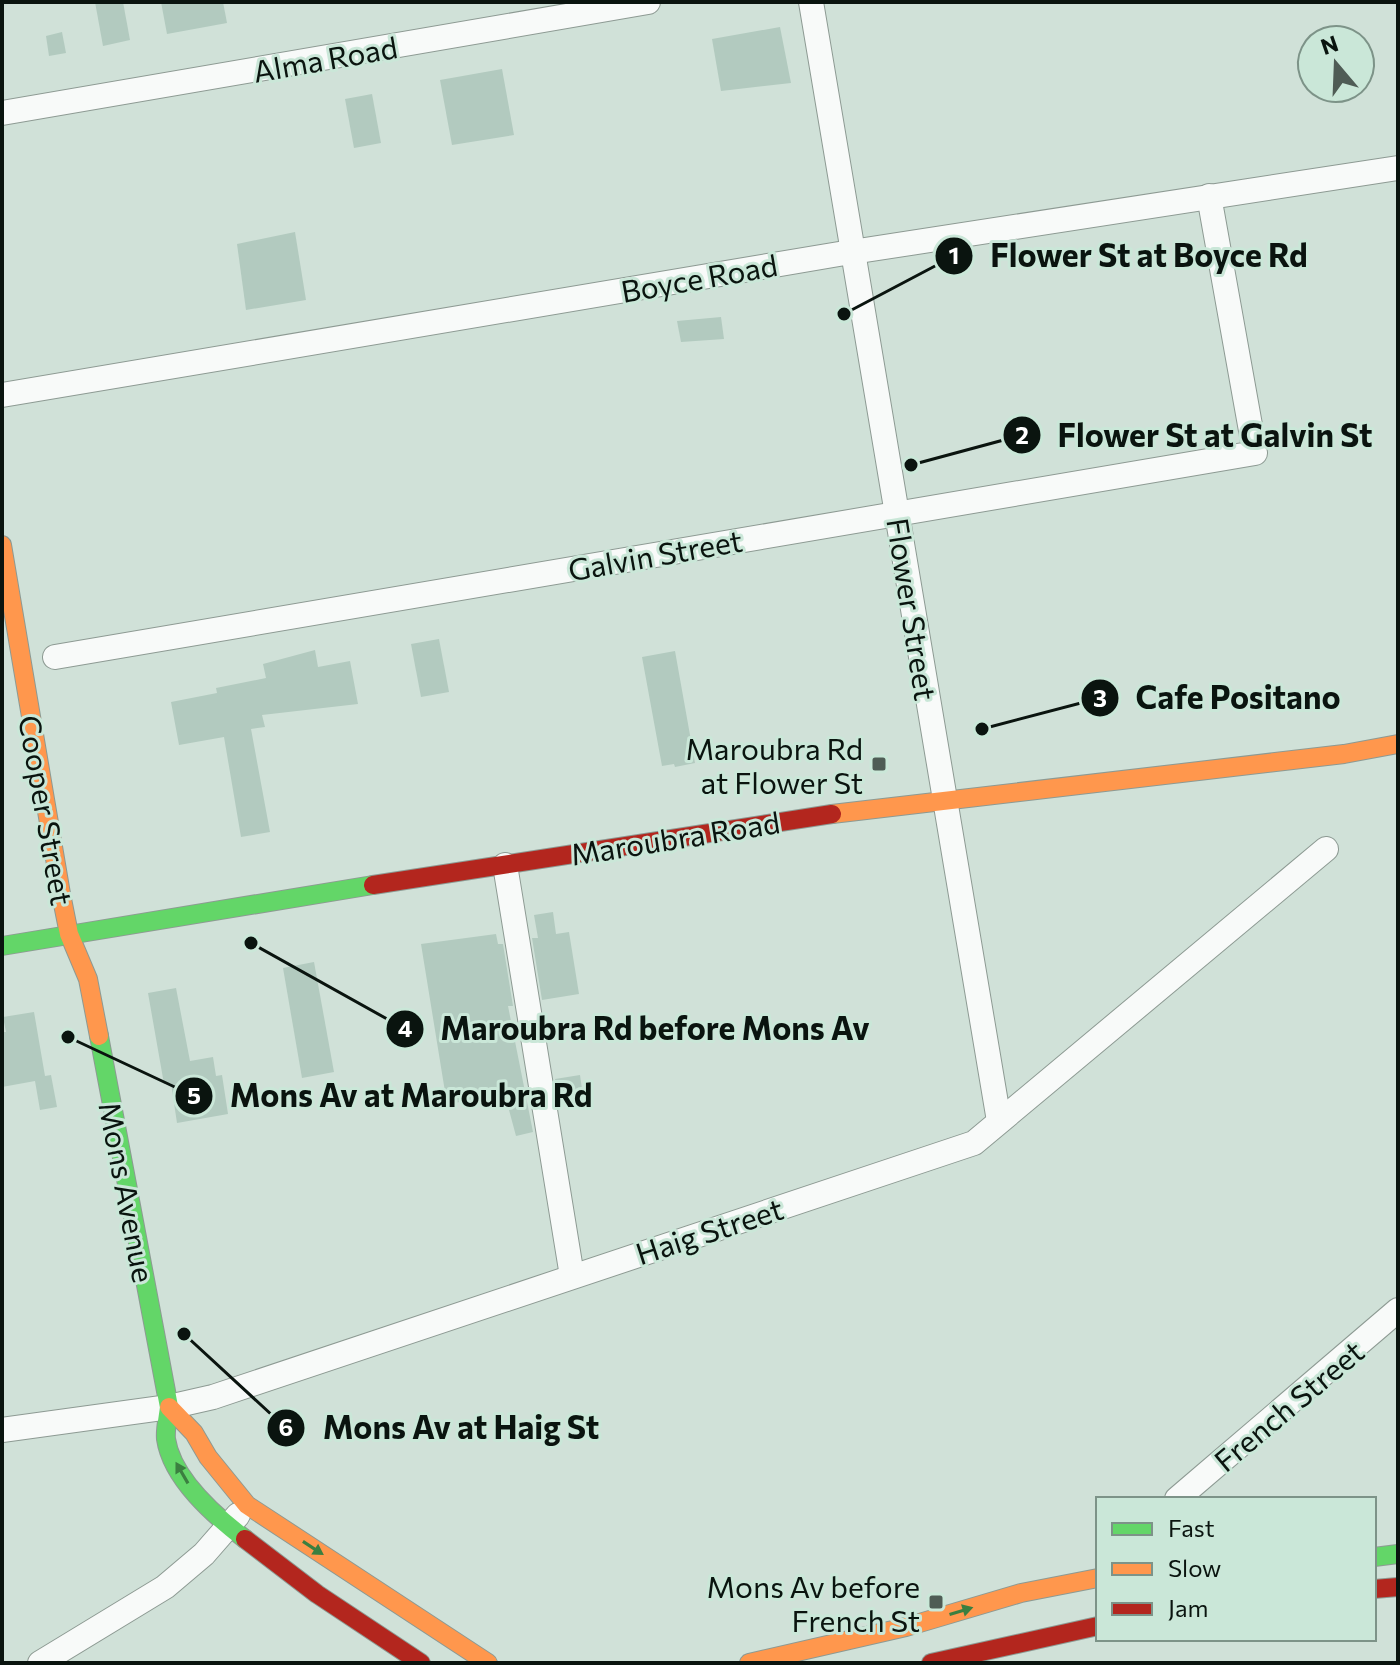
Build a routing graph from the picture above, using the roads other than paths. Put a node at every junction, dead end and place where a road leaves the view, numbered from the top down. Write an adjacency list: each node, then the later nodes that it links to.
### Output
1 (648, 2): 3 (street, Alma Road)
2 (811, 2): 6 (street, Flower Street)
3 (2, 113)
4 (1398, 168): 5 (street, Boyce Road)
5 (1209, 196): 6 (street, Boyce Road); 8 (street, Galvin Street)
6 (852, 252): 7 (street, Boyce Road); 8 (street, Flower Street)
7 (2, 395)
8 (897, 512): 10 (street, Galvin Street); 13 (street, Flower Street)
9 (2, 545): 11 (street, Cooper Street)
10 (55, 657)
11 (12, 664): 16 (street, Cooper Street)
12 (1398, 744): 13 (street, Maroubra Road)
13 (945, 801): 15 (street, Maroubra Road); 18 (street, Flower Street)
14 (1326, 849): 18 (street, Haig Street)
15 (505, 865): 16 (street, Maroubra Road); 19 (street)
16 (69, 934): 17 (street, Maroubra Road); 21 (street, Mons Avenue)
17 (2, 946)
18 (999, 1121): 19 (street, Haig Street)
19 (572, 1276): 21 (street, Haig Street)
20 (1398, 1310): 23 (street, French Street)
21 (169, 1407): 22 (street, Haig Street); 24 (street); 25 (street, Mons Avenue, one-way to 21)
22 (2, 1430)
23 (1179, 1497)
24 (247, 1505): 25 (street); 36 (street, one-way to 36)
25 (227, 1528): 34 (street); 35 (street, Mons Avenue)
26 (1398, 1554): 27 (street)
27 (1376, 1557)
28 (1096, 1561): 32 (street)
29 (1096, 1578): 32 (street)
30 (1398, 1587): 31 (street)
31 (1376, 1589)
32 (1021, 1593): 37 (street, one-way to 32)
33 (1096, 1626): 38 (street)
34 (43, 1662)
35 (421, 1663)
36 (488, 1663)
37 (749, 1663)
38 (931, 1663)

